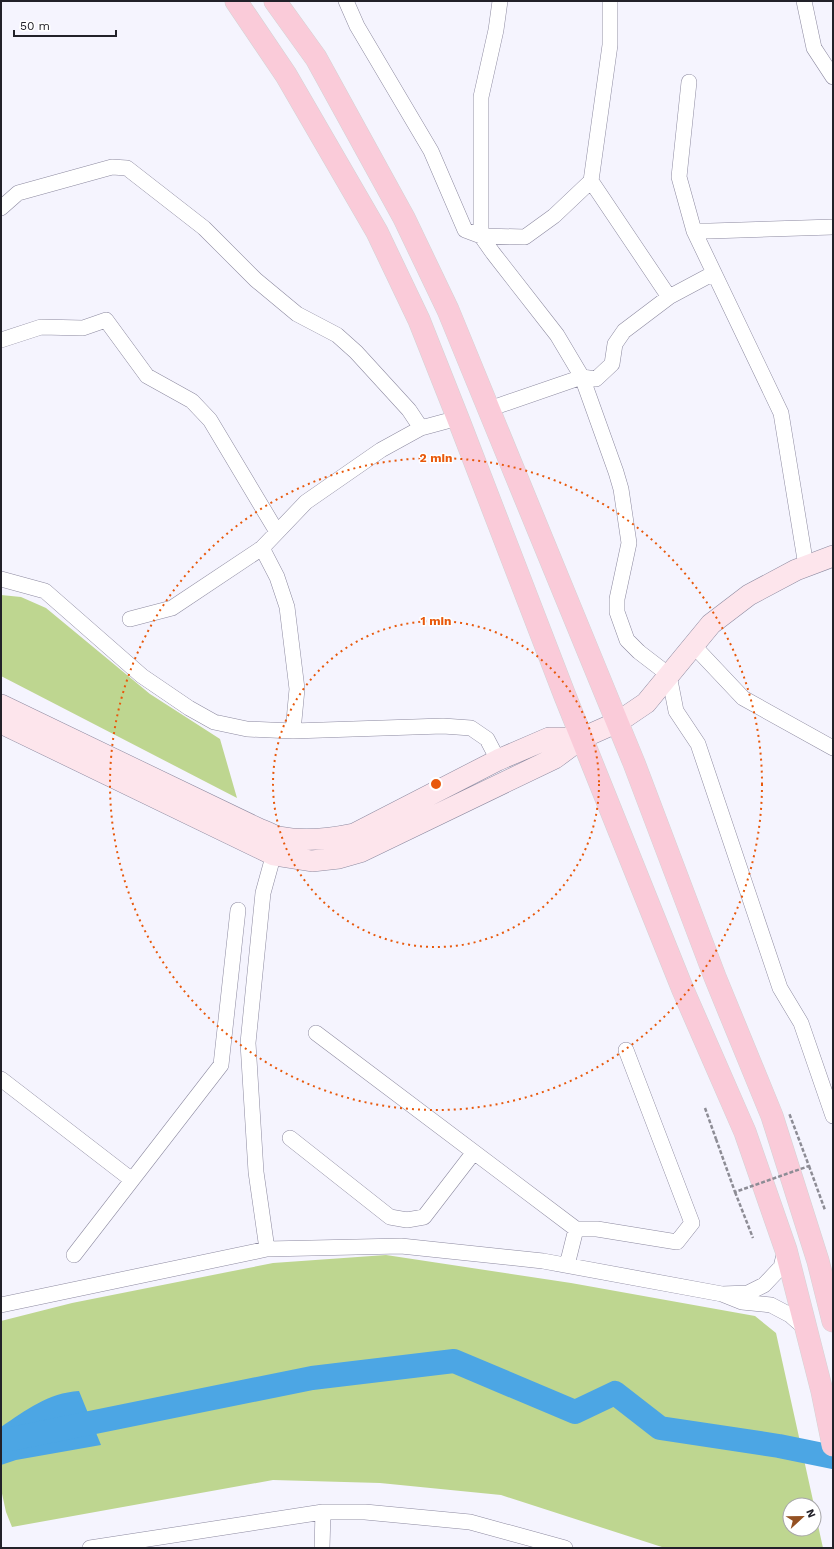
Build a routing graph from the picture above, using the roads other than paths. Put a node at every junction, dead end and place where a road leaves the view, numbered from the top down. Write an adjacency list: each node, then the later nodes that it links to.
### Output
1 (236, 1): 19 (main road)
2 (275, 1): 18 (main road)
3 (346, 1): 13 (street)
4 (500, 1): 13 (street)
5 (610, 1): 9 (street)
6 (804, 1): 7 (street)
7 (833, 77)
8 (689, 82): 12 (street)
9 (591, 180): 13 (street); 15 (street)
10 (1, 208): 20 (street)
11 (833, 227): 12 (street)
12 (694, 230): 14 (street)
13 (482, 236): 17 (street)
14 (714, 273): 15 (street); 24 (street)
15 (669, 297): 17 (street)
16 (1, 340): 21 (street)
17 (582, 378): 18 (street); 28 (street)
18 (489, 409): 30 (main road)
19 (458, 418): 20 (street); 33 (main road)
20 (421, 428): 21 (street)
21 (277, 532): 22 (street)
22 (262, 548): 26 (street); 32 (street)
23 (833, 556): 24 (main road)
24 (806, 566): 27 (main road)
25 (1, 579): 32 (street)
26 (130, 619)
27 (693, 645): 28 (main road); 34 (street)
28 (669, 675): 30 (main road); 41 (street)
29 (1, 705): 36 (main road)
30 (618, 722): 33 (main road); 49 (main road)
31 (1, 723): 36 (main road)
32 (294, 731): 35 (street)
33 (582, 738): 35 (main road); 36 (main road); 47 (main road)
34 (833, 748)
35 (498, 760): 36 (main road)
36 (276, 846): 46 (street)
37 (238, 910): 44 (street)
38 (316, 1033): 43 (street)
39 (626, 1050): 45 (street)
40 (1, 1079): 44 (street)
41 (833, 1116)
42 (290, 1138): 43 (street)
43 (474, 1152): 45 (street)
44 (132, 1180): 48 (street)
45 (576, 1229): 50 (street)
46 (267, 1249): 50 (street); 53 (street)
47 (786, 1250): 52 (street); 55 (main road)
48 (74, 1255)
49 (818, 1261): 51 (street); 54 (main road)
50 (566, 1265): 52 (street)
51 (833, 1282)
52 (722, 1294): 55 (street)
53 (1, 1305)
54 (833, 1321)
55 (806, 1329): 56 (main road)
56 (833, 1444)
57 (323, 1512): 58 (street); 59 (street); 60 (street)
58 (90, 1548)
59 (322, 1548)
60 (564, 1548)

